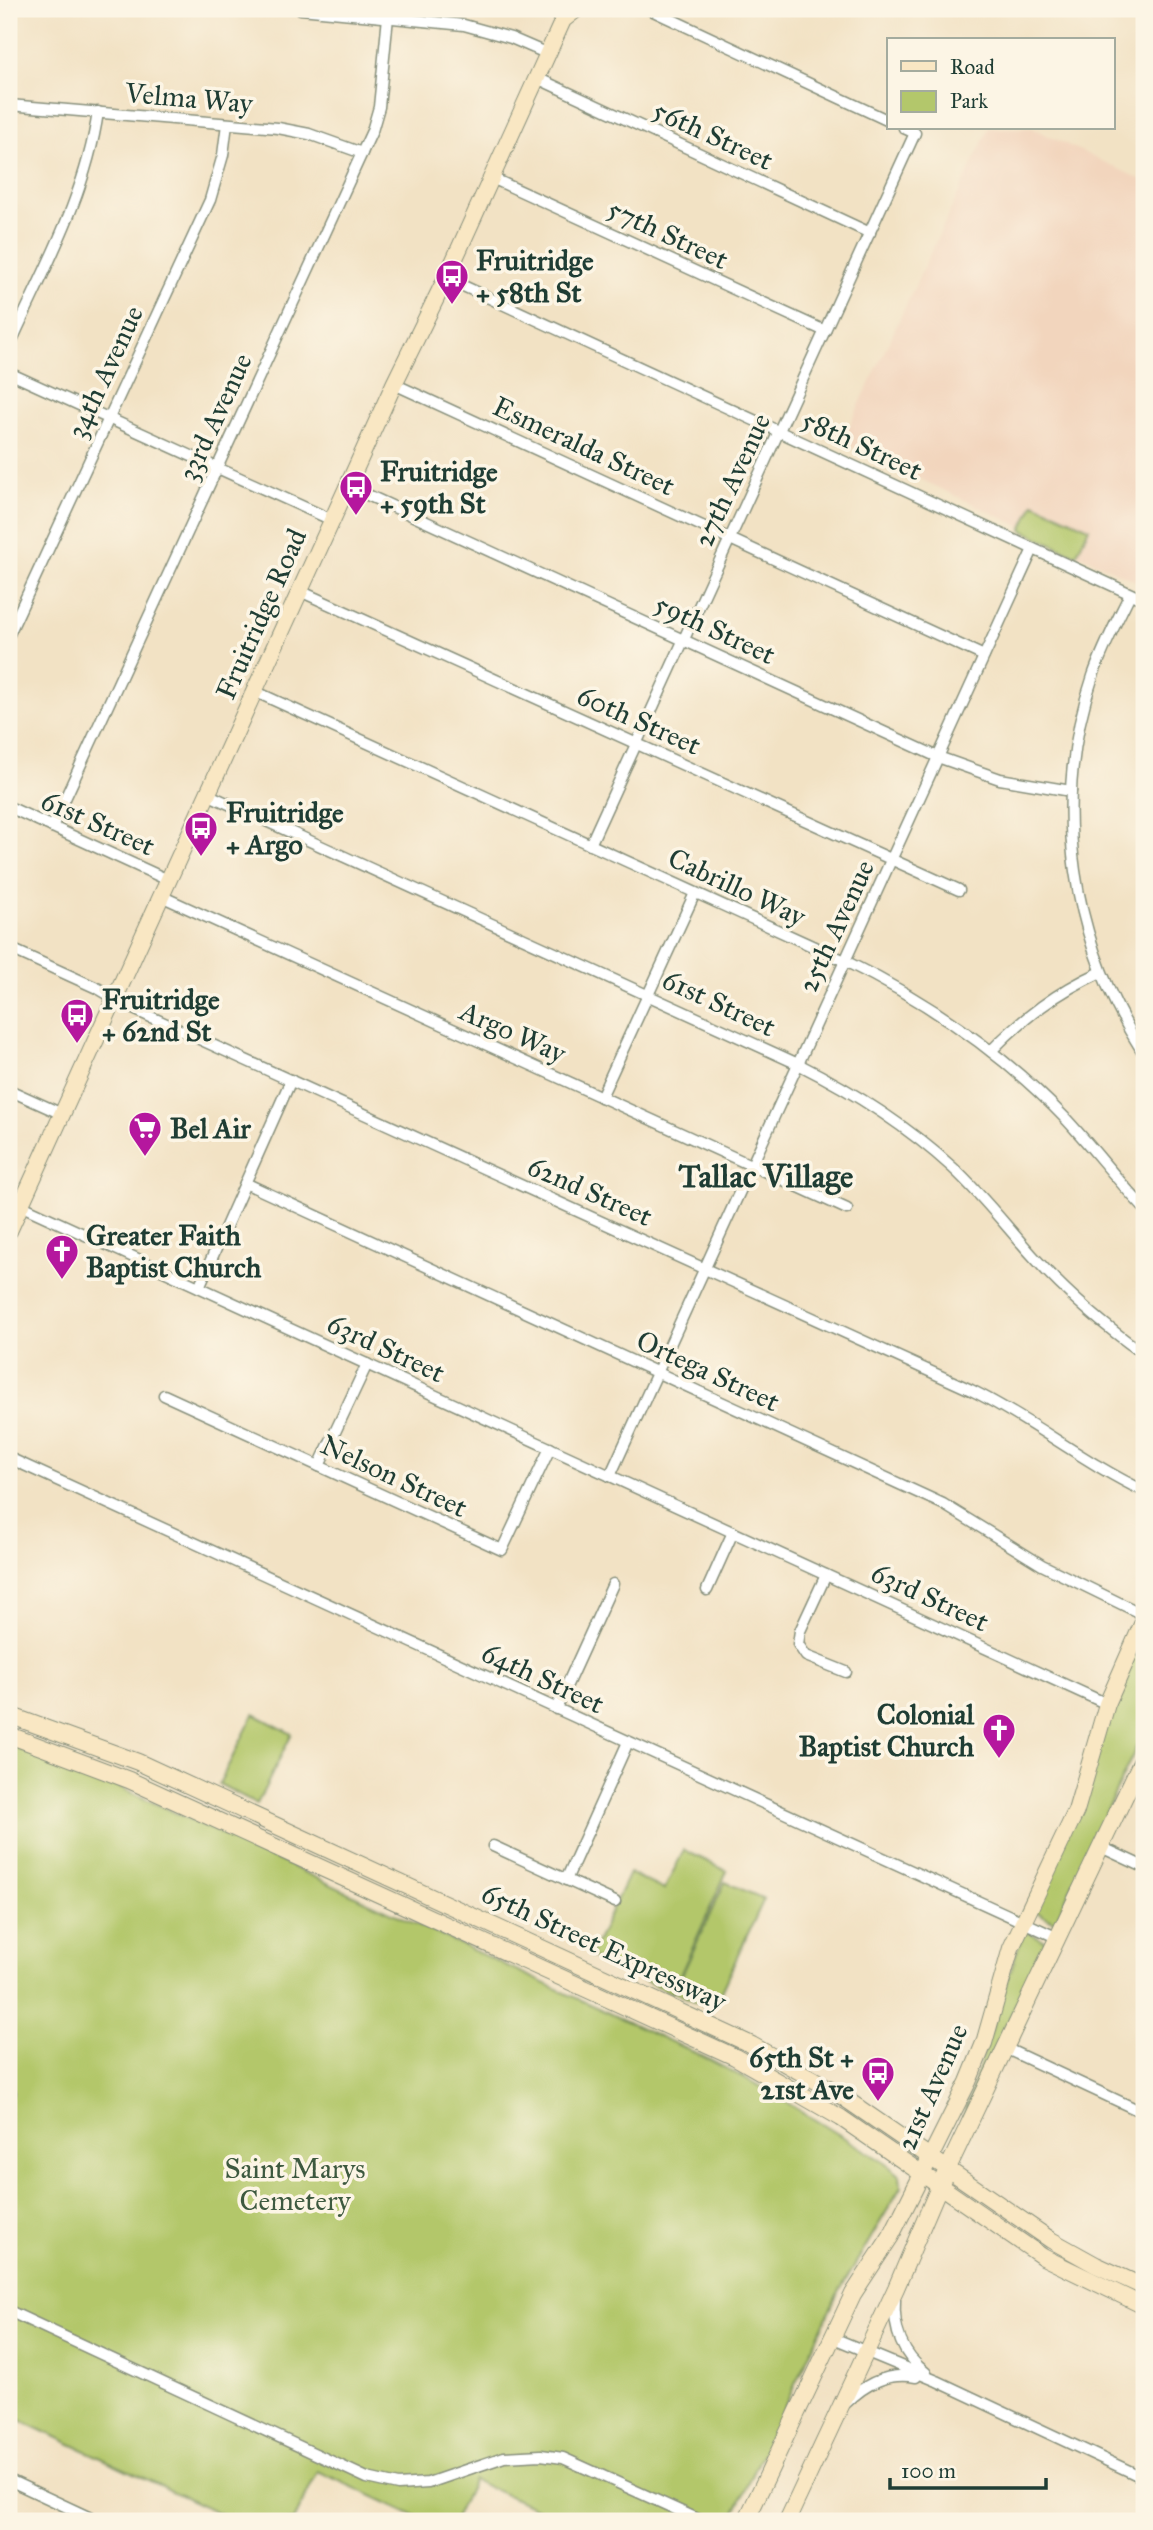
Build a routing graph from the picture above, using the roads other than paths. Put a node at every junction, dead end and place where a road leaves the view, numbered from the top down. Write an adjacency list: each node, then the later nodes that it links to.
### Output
1 (301, 9): 5 (street)
2 (577, 9): 4 (main road, Fruitridge Road)
3 (649, 9): 10 (street)
4 (563, 14): 6 (main road, Fruitridge Road)
5 (388, 17): 6 (street); 13 (street, 33rd Avenue)
6 (548, 54): 7 (main road, Fruitridge Road)
7 (537, 78): 14 (main road, Fruitridge Road); 15 (street, 56th Street)
8 (9, 105): 9 (street, Velma Way)
9 (98, 112): 11 (street, Velma Way); 18 (street)
10 (887, 120)
11 (228, 124): 13 (street, Velma Way); 21 (street, 34th Avenue)
12 (908, 130): 15 (street, 27th Avenue)
13 (362, 153): 23 (street, 33rd Avenue)
14 (492, 178): 16 (main road, Fruitridge Road); 17 (street, 57th Street)
15 (870, 233): 17 (street, 27th Avenue)
16 (446, 278): 20 (main road, Fruitridge Road); 22 (street, 58th Street)
17 (825, 331): 22 (street, 27th Avenue)
18 (9, 347)
19 (9, 373): 21 (street)
20 (394, 384): 24 (main road, Fruitridge Road); 26 (street, Esmeralda Street)
21 (109, 418): 23 (street); 31 (street, 34th Avenue)
22 (780, 432): 26 (street, 27th Avenue); 27 (street, 58th Street)
23 (217, 467): 25 (street); 40 (street, 33rd Avenue)
24 (348, 486): 25 (main road, Fruitridge Road); 32 (street, 59th Street)
25 (332, 520): 28 (main road, Fruitridge Road)
26 (731, 538): 32 (street, 27th Avenue); 33 (street, Esmeralda Street)
27 (1033, 549): 29 (street, 58th Street); 33 (street, 25th Avenue)
28 (300, 590): 34 (main road, Fruitridge Road); 35 (street, 60th Street)
29 (1130, 594): 30 (street, 58th Street); 37 (street)
30 (1144, 600)
31 (9, 634)
32 (683, 640): 35 (street, 27th Avenue); 36 (street, 59th Street)
33 (984, 656): 36 (street, 25th Avenue)
34 (254, 691): 38 (main road, Fruitridge Road); 41 (street, Cabrillo Way)
35 (636, 743): 41 (street, 27th Avenue); 42 (street, 60th Street)
36 (938, 757): 37 (street, 59th Street); 42 (street, 25th Avenue)
37 (1071, 791): 49 (street)
38 (207, 794): 43 (main road, Fruitridge Road); 50 (street, 61st Street)
39 (9, 807): 40 (street, 61st Street)
40 (52, 827): 43 (street, 61st Street)
41 (590, 845): 45 (street, Cabrillo Way)
42 (891, 859): 44 (street, 60th Street); 48 (street, 25th Avenue)
43 (168, 880): 46 (main road, Fruitridge Road)
44 (959, 890)
45 (695, 893): 48 (street, Cabrillo Way); 50 (street)
46 (161, 897): 51 (main road, Fruitridge Road); 57 (street, Argo Way)
47 (9, 948): 51 (street, 62nd Street)
48 (845, 961): 52 (street, Cabrillo Way); 54 (street, 25th Avenue)
49 (1101, 972): 52 (street); 53 (street)
50 (648, 995): 54 (street, 61st Street); 57 (street)
51 (114, 998): 55 (street, 62nd Street); 58 (main road, Fruitridge Road)
52 (991, 1051): 62 (street, Cabrillo Way)
53 (1144, 1054)
54 (798, 1064): 59 (street, 25th Avenue); 67 (street, 61st Street)
55 (291, 1080): 60 (street); 65 (street, 62nd Street)
56 (9, 1090): 58 (street)
57 (601, 1097): 59 (street, Argo Way)
58 (62, 1114): 61 (main road, Fruitridge Road)
59 (751, 1166): 63 (street, Argo Way); 65 (street, 25th Avenue)
60 (245, 1183): 66 (street); 69 (street, Ortega Street)
61 (20, 1205): 64 (main road, Fruitridge Road); 66 (street, 63rd Street)
62 (1144, 1208)
63 (847, 1209)
64 (9, 1231)
65 (705, 1269): 69 (street, 25th Avenue); 75 (street, 62nd Street)
66 (199, 1287): 68 (street, 63rd Street)
67 (1144, 1354)
68 (367, 1364): 71 (street, 63rd Street); 73 (street)
69 (657, 1372): 74 (street, 25th Avenue); 80 (street, Ortega Street)
70 (164, 1395): 73 (street, Nelson Street)
71 (550, 1448): 73 (street, Nelson Street); 74 (street, 63rd Street)
72 (9, 1458): 84 (street, 64th Street)
73 (319, 1466)
74 (610, 1476): 76 (street, 63rd Street)
75 (1144, 1491)
76 (733, 1532): 77 (street, 63rd Street); 79 (street)
77 (826, 1574): 82 (street); 83 (street, 63rd Street)
78 (613, 1584): 84 (street)
79 (706, 1590)
80 (1144, 1615)
81 (1144, 1620): 83 (main road, 21st Avenue)
82 (846, 1672)
83 (1107, 1704): 94 (main road, 21st Avenue)
84 (556, 1709): 87 (street, 64th Street)
85 (9, 1715): 98 (main road, 65th Street Expressway)
86 (9, 1735): 100 (main road, 65th Street Expressway)
87 (628, 1742): 92 (street); 94 (street, 64th Street)
88 (1144, 1756): 90 (main road, 21st Avenue)
89 (493, 1846): 92 (street)
90 (1101, 1847): 91 (street); 95 (main road, 21st Avenue)
91 (1144, 1867)
92 (566, 1880): 93 (street)
93 (615, 1902)
94 (1022, 1923): 95 (street, 64th Street); 98 (main road, 21st Avenue)
95 (1058, 1938): 96 (main road, 21st Avenue)
96 (1007, 2049): 97 (street); 99 (main road, 21st Avenue)
97 (1144, 2113)
98 (929, 2156): 99 (main road, 65th Street Expressway); 100 (main road, 21st Avenue)
99 (948, 2169): 101 (main road, 21st Avenue); 102 (main road, 65th Street Expressway)
100 (921, 2175): 101 (main road, 65th Street Expressway); 106 (main road, 21st Avenue)
101 (939, 2187): 103 (main road, 21st Avenue); 104 (main road, 65th Street Expressway)
102 (1144, 2287)
103 (896, 2288): 107 (main road, 21st Avenue); 108 (street)
104 (1144, 2306)
105 (9, 2311): 113 (street)
106 (831, 2337): 107 (street); 114 (main road, 21st Avenue)
107 (866, 2352): 108 (street); 109 (main road, 21st Avenue)
108 (937, 2381): 109 (street); 110 (street)
109 (839, 2409): 115 (main road, 21st Avenue)
110 (1144, 2478)
111 (9, 2480): 112 (street)
112 (97, 2521)
113 (702, 2521)
114 (746, 2521)
115 (787, 2521)

